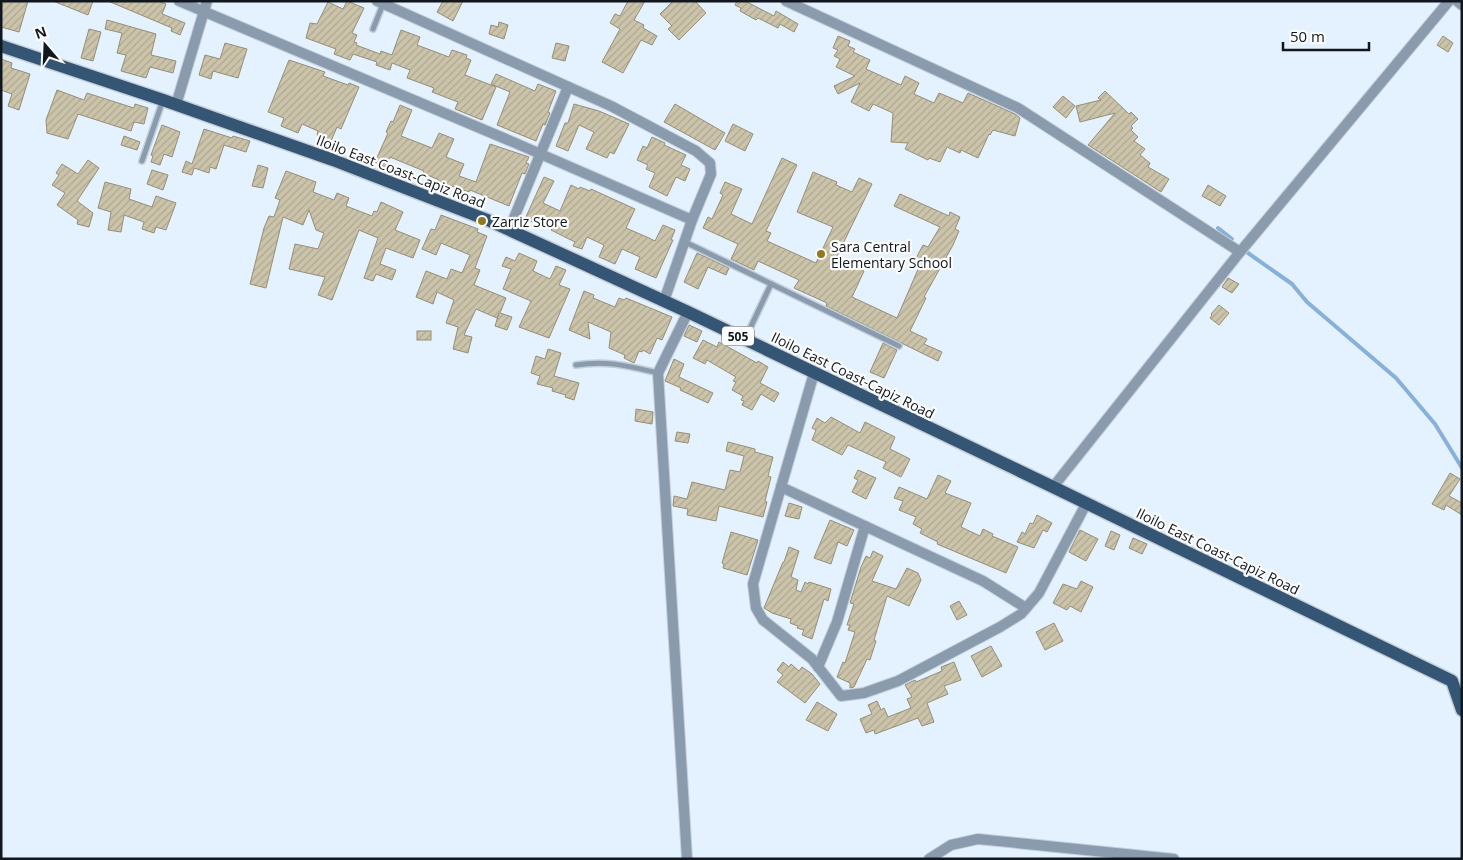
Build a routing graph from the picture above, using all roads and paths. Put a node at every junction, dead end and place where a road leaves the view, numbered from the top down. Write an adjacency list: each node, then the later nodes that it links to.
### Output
1 (179, 1): 7 (street)
2 (786, 1): 18 (street)
3 (1449, 1): 18 (street)
4 (1457, 1): 6 (street)
5 (380, 3): 8 (lane); 10 (street)
6 (1462, 4)
7 (205, 6): 12 (street); 13 (street)
8 (373, 29)
9 (1, 46): 11 (main road, Iloilo East Coast-Capiz Road / 505)
10 (568, 87): 13 (street); 15 (street)
11 (163, 100): 12 (main road, Iloilo East Coast-Capiz Road / 505); 14 (lane)
12 (176, 105): 16 (main road, Iloilo East Coast-Capiz Road / 505)
13 (539, 154): 15 (street); 16 (street)
14 (142, 161)
15 (692, 220): 17 (street)
16 (509, 230): 20 (main road, Iloilo East Coast-Capiz Road / 505)
17 (684, 242): 19 (lane); 20 (street)
18 (1240, 252): 28 (street)
19 (772, 284): 22 (lane); 23 (lane)
20 (664, 301): 21 (main road, Iloilo East Coast-Capiz Road / 505)
21 (688, 312): 22 (main road, Iloilo East Coast-Capiz Road / 505); 25 (street)
22 (745, 340): 26 (main road, Iloilo East Coast-Capiz Road / 505)
23 (899, 346)
24 (576, 365): 25 (lane)
25 (658, 373): 34 (street)
26 (814, 373): 27 (street); 28 (main road, Iloilo East Coast-Capiz Road / 505)
27 (782, 487): 30 (street); 32 (street)
28 (1053, 487): 29 (main road, Iloilo East Coast-Capiz Road / 505)
29 (1086, 504): 31 (street); 33 (main road, Iloilo East Coast-Capiz Road / 505)
30 (865, 526): 31 (street); 32 (street)
31 (1026, 608): 32 (street)
32 (818, 667)
33 (1462, 710)
34 (687, 859)
35 (929, 859): 36 (street)
36 (1174, 859)

